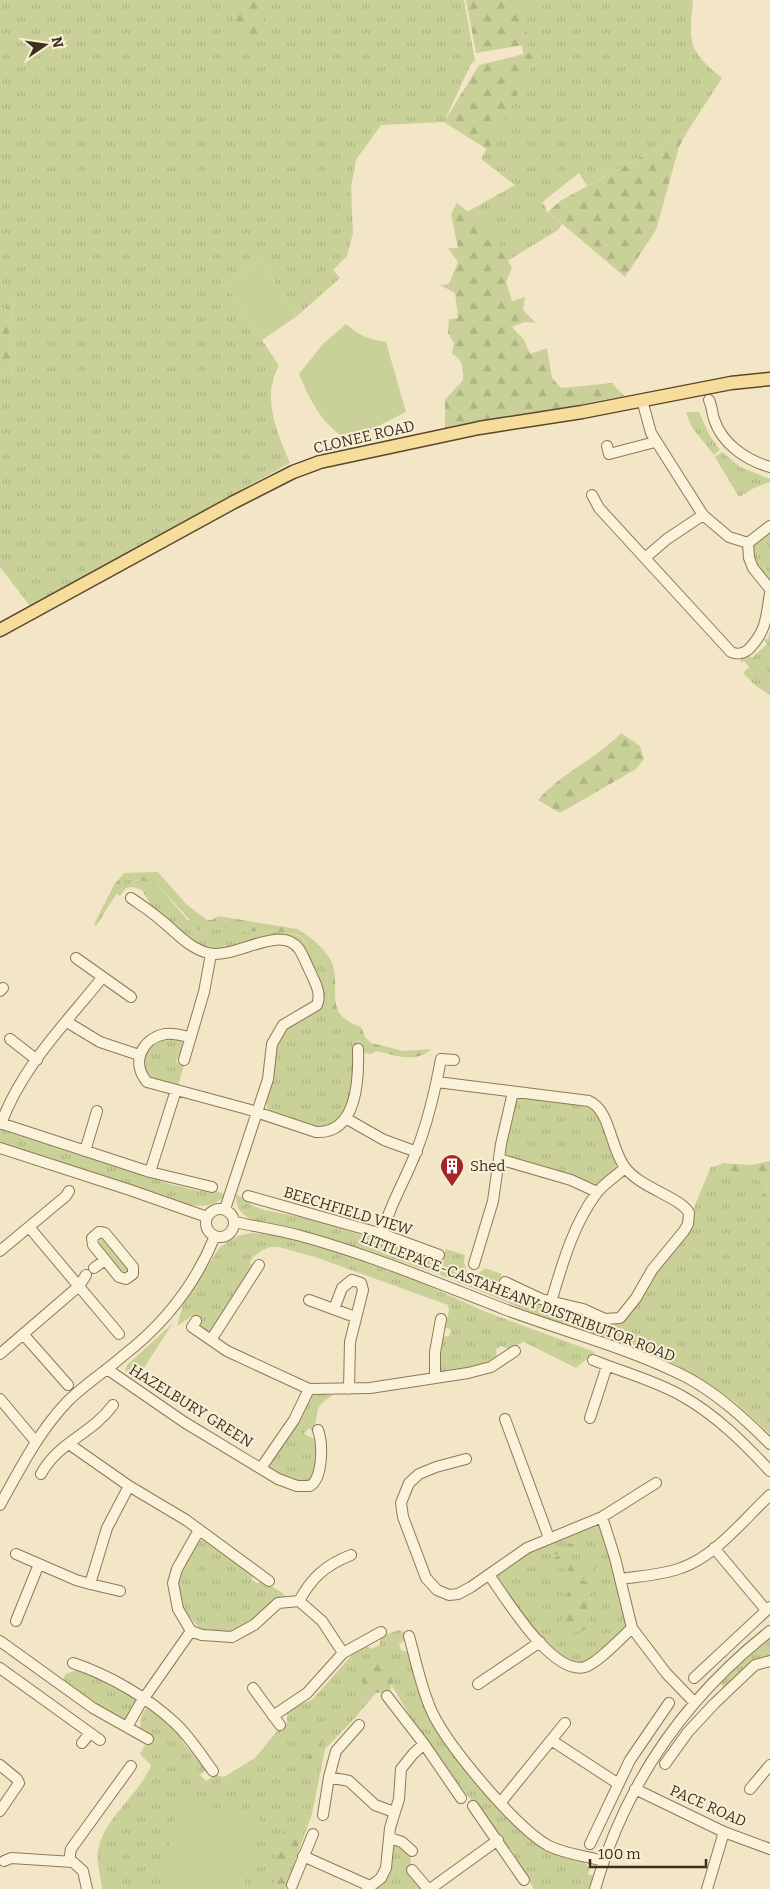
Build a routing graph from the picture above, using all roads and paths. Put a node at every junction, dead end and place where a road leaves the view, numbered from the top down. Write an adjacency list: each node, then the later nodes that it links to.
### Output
1 (770, 379): 2 (main road, CLONEE ROAD)
2 (642, 400): 4 (street); 14 (main road, CLONEE ROAD)
3 (709, 400): 6 (street)
4 (655, 442): 5 (street); 8 (street)
5 (607, 446)
6 (770, 467)
7 (592, 495): 11 (street)
8 (703, 516): 10 (street); 11 (street)
9 (770, 526): 10 (street)
10 (748, 543): 12 (street)
11 (645, 558): 13 (street)
12 (770, 588)
13 (770, 593)
14 (0, 630)
15 (131, 898): 16 (street)
16 (211, 954): 21 (street); 32 (street)
17 (76, 958): 18 (street)
18 (102, 978): 19 (street); 20 (street)
19 (131, 998)
20 (67, 1022): 23 (street); 25 (street)
21 (189, 1037): 23 (street); 26 (street)
22 (10, 1038): 25 (street)
23 (139, 1055): 29 (street)
24 (360, 1056): 33 (street)
25 (37, 1060): 34 (street)
26 (184, 1060)
27 (454, 1060): 28 (street)
28 (436, 1082): 30 (street); 37 (street)
29 (176, 1090): 32 (street); 40 (street)
30 (514, 1092): 38 (street); 39 (street)
31 (97, 1111): 36 (street)
32 (257, 1112): 33 (street); 45 (street)
33 (346, 1119): 37 (street)
34 (0, 1124): 36 (street)
35 (0, 1148): 46 (street)
36 (85, 1151): 40 (street)
37 (417, 1152): 49 (street)
38 (499, 1160): 43 (street); 54 (street)
39 (625, 1168): 43 (street); 59 (street)
40 (150, 1172): 41 (street)
41 (212, 1187)
42 (69, 1191): 48 (street)
43 (596, 1192): 59 (street)
44 (248, 1196): 49 (street, BEECHFIELD VIEW)
45 (225, 1209): 46 (street); 47 (street)
46 (207, 1218): 50 (street)
47 (235, 1222): 50 (street); 83 (street, LITTLEPACE-CASTAHEANY DISTRIBUTOR ROAD)
48 (29, 1227): 51 (street); 57 (street)
49 (382, 1234): 52 (street, BEECHFIELD VIEW)
50 (215, 1236): 71 (street)
51 (0, 1251)
52 (439, 1254)
53 (105, 1260): 53 (street); 57 (street)
54 (474, 1264)
55 (259, 1265): 66 (street)
56 (505, 1282): 59 (street)
57 (79, 1286): 64 (street); 65 (street)
58 (309, 1300): 60 (street)
59 (551, 1302)
60 (334, 1309): 61 (street); 61 (street)
61 (355, 1317): 75 (street)
62 (441, 1319): 72 (street)
63 (196, 1321): 66 (street)
64 (23, 1334): 68 (street); 73 (street)
65 (119, 1334)
66 (211, 1340): 74 (street)
67 (515, 1351): 72 (street)
68 (0, 1354)
69 (593, 1360): 70 (street)
70 (607, 1366): 78 (street); 86 (street)
71 (107, 1368): 81 (street); 85 (street, HAZELBURY GREEN)
72 (435, 1378): 75 (street)
73 (68, 1385)
74 (309, 1389): 75 (street); 85 (street, HAZELBURY GREEN)
75 (349, 1389)
76 (0, 1399): 81 (street)
77 (113, 1404): 82 (street)
78 (590, 1418)
79 (505, 1419): 94 (street)
80 (318, 1430): 85 (street, HAZELBURY GREEN)
81 (36, 1442): 91 (street)
82 (69, 1444): 87 (street); 89 (street)
83 (770, 1444)
84 (466, 1459): 99 (street)
85 (261, 1468)
86 (770, 1471)
87 (41, 1474)
88 (656, 1483): 92 (street)
89 (129, 1486): 93 (street); 102 (street)
90 (770, 1495): 95 (street)
91 (0, 1505)
92 (602, 1517): 94 (street); 100 (street)
93 (200, 1530): 101 (street); 108 (street)
94 (549, 1538): 99 (street)
95 (714, 1548): 100 (street); 105 (street)
96 (16, 1554): 98 (street)
97 (351, 1555): 104 (street)
98 (39, 1564): 102 (street); 106 (street)
99 (489, 1575): 113 (street)
100 (621, 1579): 107 (street)
101 (269, 1581)
102 (90, 1584): 103 (street)
103 (120, 1592)
104 (299, 1601): 108 (street); 114 (street)
105 (768, 1609): 118 (street)
106 (16, 1622)
107 (632, 1628): 113 (street); 123 (street)
108 (191, 1631): 122 (street)
109 (770, 1631): 123 (street)
110 (381, 1632): 114 (street)
111 (409, 1636): 146 (street)
112 (0, 1641): 129 (street)
113 (540, 1642): 119 (street)
114 (343, 1653): 125 (street)
115 (770, 1661): 136 (street)
116 (73, 1663): 122 (street)
117 (0, 1668): 130 (street)
118 (696, 1671)
119 (478, 1684)
120 (253, 1688): 125 (street)
121 (387, 1696): 135 (street)
122 (143, 1699): 129 (street); 140 (street)
123 (694, 1702): 143 (street)
124 (663, 1706): 142 (street)
125 (274, 1716): 128 (street)
126 (565, 1723): 133 (street)
127 (360, 1725): 141 (street)
128 (280, 1726)
129 (127, 1727): 132 (street)
130 (90, 1732): 131 (street); 134 (street)
131 (100, 1740)
132 (148, 1740)
133 (552, 1740): 142 (street); 146 (street)
134 (82, 1743)
135 (424, 1744): 145 (street); 149 (street)
136 (671, 1761)
137 (0, 1765): 148 (street)
138 (770, 1765): 144 (street)
139 (131, 1766): 159 (street)
140 (213, 1771)
141 (329, 1777): 149 (street); 150 (street)
142 (617, 1783): 153 (street)
143 (635, 1789): 151 (street, PACE ROAD); 160 (street)
144 (750, 1789)
145 (461, 1798)
146 (500, 1802): 160 (street)
147 (473, 1806): 155 (street)
148 (0, 1811)
149 (394, 1812): 154 (street)
150 (322, 1815)
151 (724, 1832): 156 (street, PACE ROAD); 169 (street)
152 (313, 1834): 158 (street)
153 (590, 1836)
154 (390, 1838): 157 (street); 165 (street)
155 (498, 1840): 163 (street); 167 (street)
156 (770, 1849)
157 (412, 1851)
158 (303, 1856): 164 (street); 165 (street)
159 (69, 1861): 161 (street); 166 (street)
160 (604, 1861): 168 (street)
161 (1, 1862)
162 (412, 1870): 167 (street)
163 (524, 1880)
164 (292, 1885)
165 (369, 1887)
166 (87, 1889)
167 (429, 1889)
168 (595, 1889)
169 (707, 1889)

